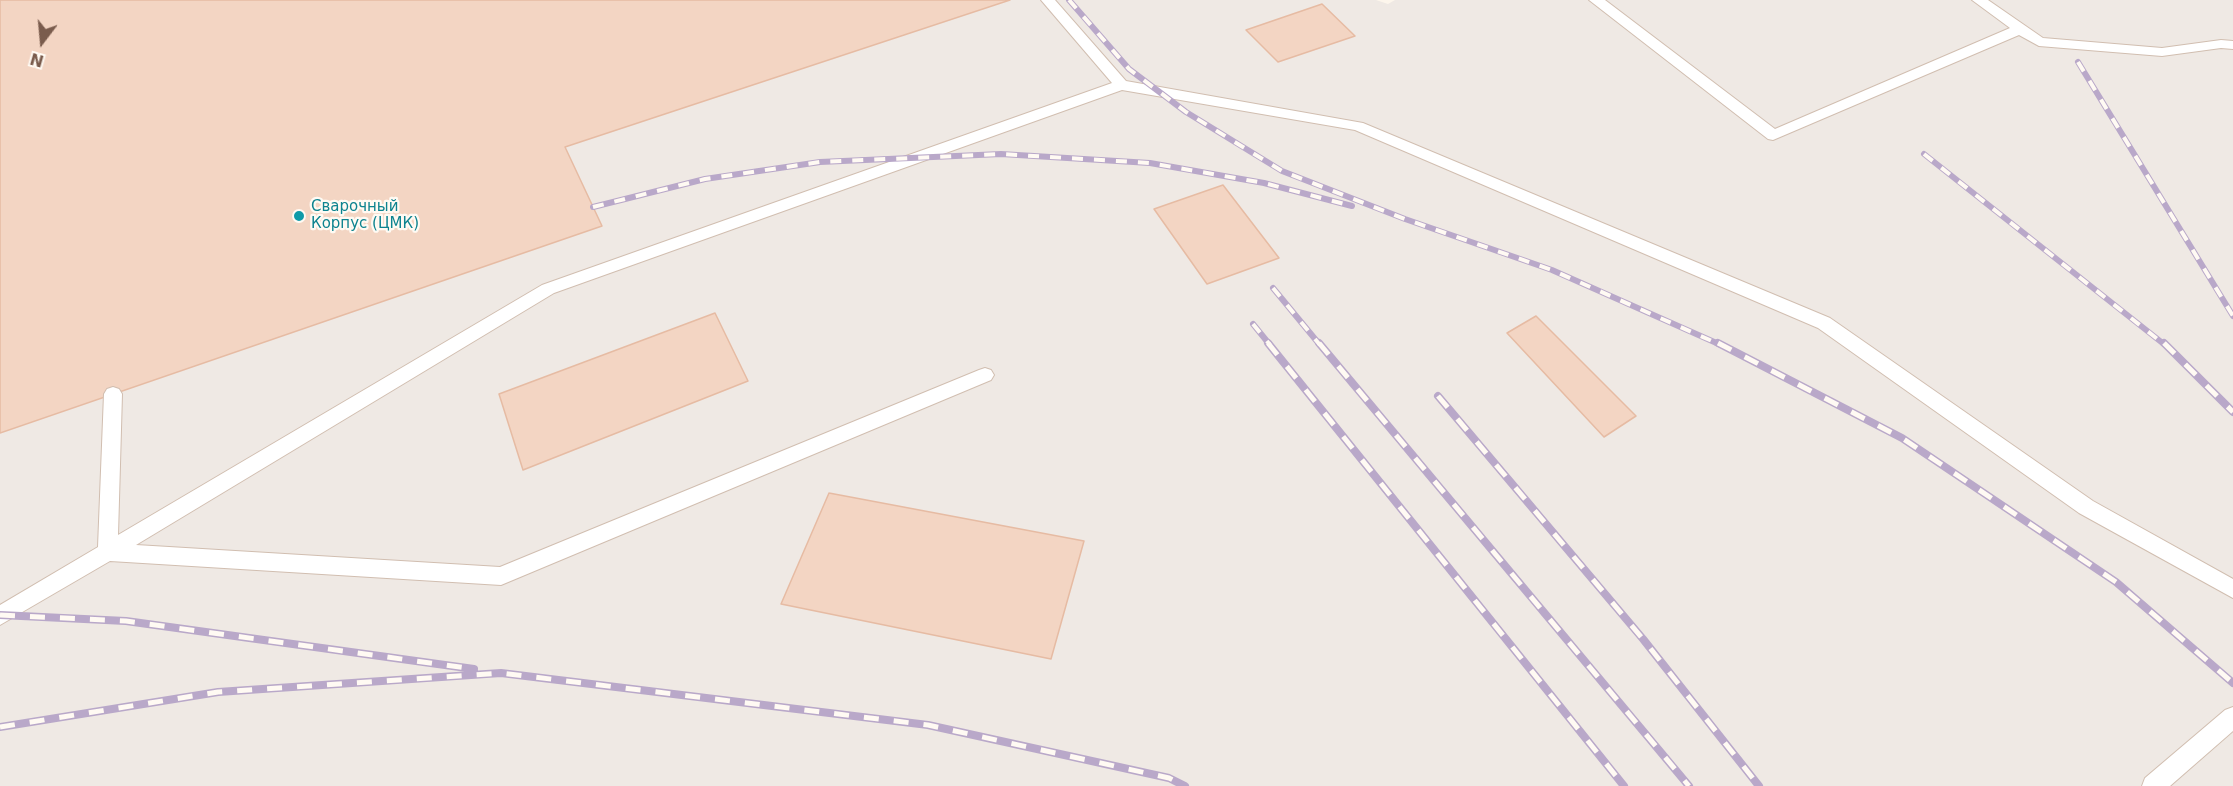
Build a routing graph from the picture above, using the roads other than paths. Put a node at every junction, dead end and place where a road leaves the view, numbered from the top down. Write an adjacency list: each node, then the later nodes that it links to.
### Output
1 (1048, 0): 6 (lane)
2 (1596, 0): 4 (lane)
3 (1979, 0): 4 (lane)
4 (2021, 30): 5 (lane)
5 (2233, 45)
6 (1121, 84): 9 (lane); 10 (lane)
7 (985, 375): 9 (lane)
8 (113, 394): 9 (lane)
9 (108, 552): 11 (lane)
10 (2233, 589)
11 (0, 616)
12 (2233, 717): 13 (lane)
13 (2153, 786)

